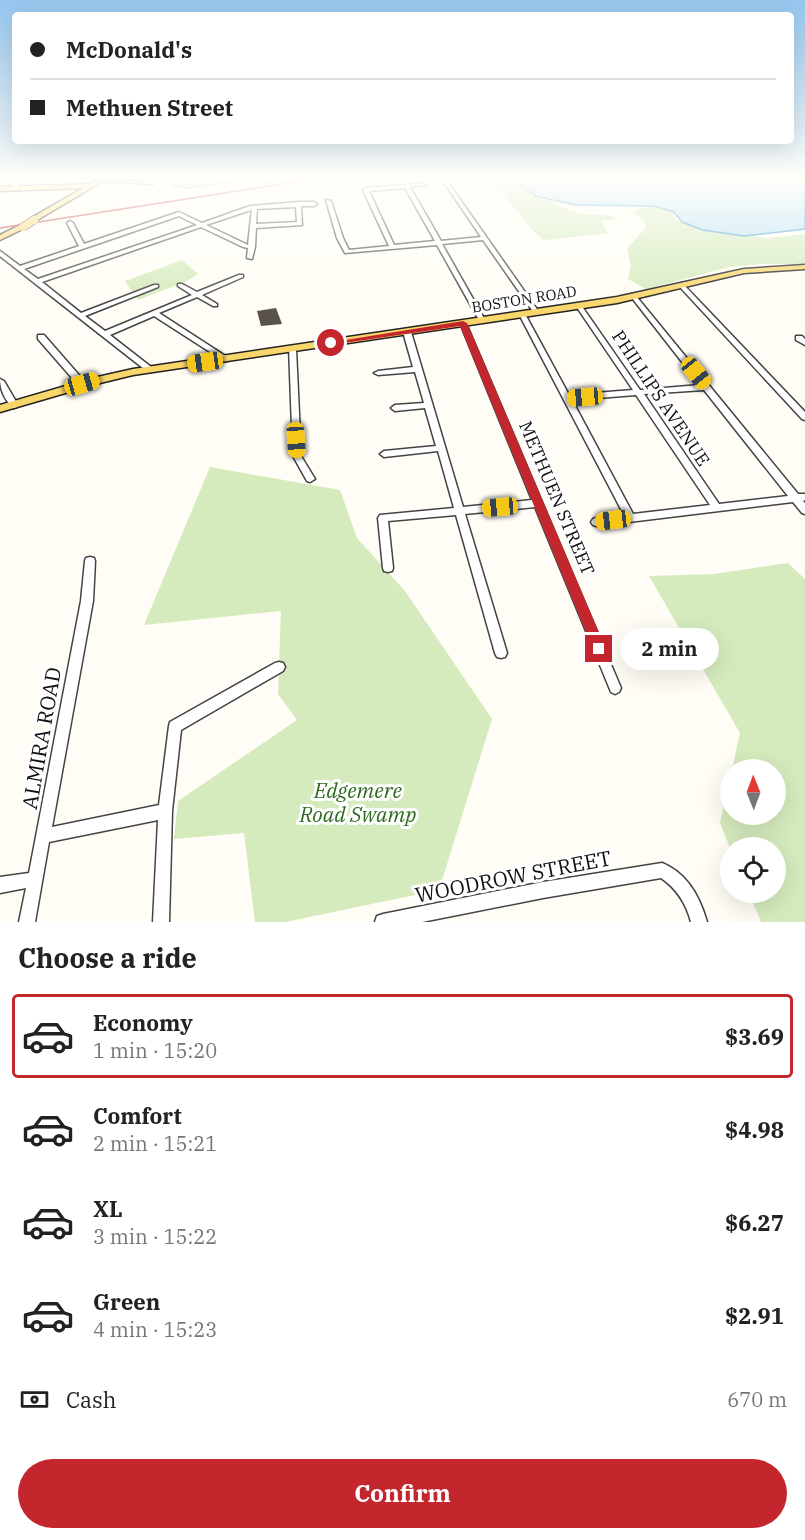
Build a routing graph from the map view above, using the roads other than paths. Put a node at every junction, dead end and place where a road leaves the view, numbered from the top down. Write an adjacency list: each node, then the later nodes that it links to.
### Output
1 (32, 221): 14 (main road, bridge)
2 (158, 221): 17 (street)
3 (194, 221): 12 (street)
4 (214, 221): 12 (street)
5 (254, 221): 13 (street)
6 (300, 221): 13 (street)
7 (334, 221): 19 (street)
8 (380, 221): 19 (street)
9 (427, 221): 16 (street)
10 (472, 221): 15 (street)
11 (70, 223): 17 (street)
12 (202, 225): 18 (street); 27 (street)
13 (253, 226): 18 (street)
14 (0, 238)
15 (484, 238): 16 (street); 35 (street)
16 (439, 243): 19 (street); 39 (street)
17 (82, 247): 25 (street)
18 (252, 247): 21 (street)
19 (392, 247)
20 (0, 254): 22 (street)
21 (250, 258)
22 (9, 260): 23 (street); 25 (street)
23 (0, 263)
24 (805, 267): 29 (main road, BOSTON ROAD)
25 (20, 268): 27 (street)
26 (241, 276): 31 (street)
27 (38, 282): 38 (street)
28 (180, 285): 31 (street)
29 (681, 285): 32 (main road, BOSTON ROAD); 58 (street)
30 (156, 286): 38 (street)
31 (196, 296): 33 (street); 36 (street)
32 (634, 297): 34 (main road, BOSTON ROAD); 51 (street)
33 (214, 305)
34 (579, 306): 35 (main road, BOSTON ROAD); 52 (street, PHILLIPS AVENUE)
35 (536, 312): 37 (main road, BOSTON ROAD)
36 (154, 313): 42 (street); 45 (street)
37 (522, 314): 39 (main road, BOSTON ROAD); 53 (street)
38 (81, 315): 42 (street)
39 (482, 320): 40 (main road, BOSTON ROAD)
40 (463, 323): 41 (main road, BOSTON ROAD); 63 (street, METHUEN STREET)
41 (407, 332): 44 (main road, BOSTON ROAD); 46 (street)
42 (105, 334): 47 (street)
43 (41, 337): 50 (street)
44 (292, 349): 45 (main road, BOSTON ROAD); 61 (street)
45 (224, 359): 47 (main road, BOSTON ROAD)
46 (418, 369): 48 (street); 55 (street)
47 (151, 370): 50 (main road, BOSTON ROAD)
48 (378, 373)
49 (0, 381): 54 (street)
50 (82, 384): 54 (main road, BOSTON ROAD)
51 (707, 387): 52 (street); 62 (street)
52 (639, 392): 53 (street); 64 (street, PHILLIPS AVENUE)
53 (567, 398): 67 (street)
54 (14, 405): 57 (main road, BOSTON ROAD)
55 (429, 405): 56 (street); 59 (street)
56 (395, 408)
57 (0, 409)
58 (805, 417)
59 (441, 448): 60 (street); 65 (street)
60 (384, 454)
61 (310, 479)
62 (800, 498): 64 (street); 66 (street)
63 (539, 503): 65 (street); 73 (street, METHUEN STREET)
64 (717, 508): 67 (street)
65 (461, 510): 70 (street); 71 (street)
66 (805, 510)
67 (635, 517): 68 (street)
68 (596, 522)
69 (90, 561): 75 (street, ALMIRA ROAD)
70 (388, 568)
71 (501, 653)
72 (279, 667): 74 (street)
73 (615, 688)
74 (165, 811): 75 (street); 79 (street)
75 (43, 836): 76 (street, ALMIRA ROAD)
76 (35, 879): 77 (street); 78 (street, ALMIRA ROAD)
77 (0, 885)
78 (27, 922)
79 (160, 922)
80 (383, 922): 81 (street, WOODROW STREET)
81 (699, 922)

